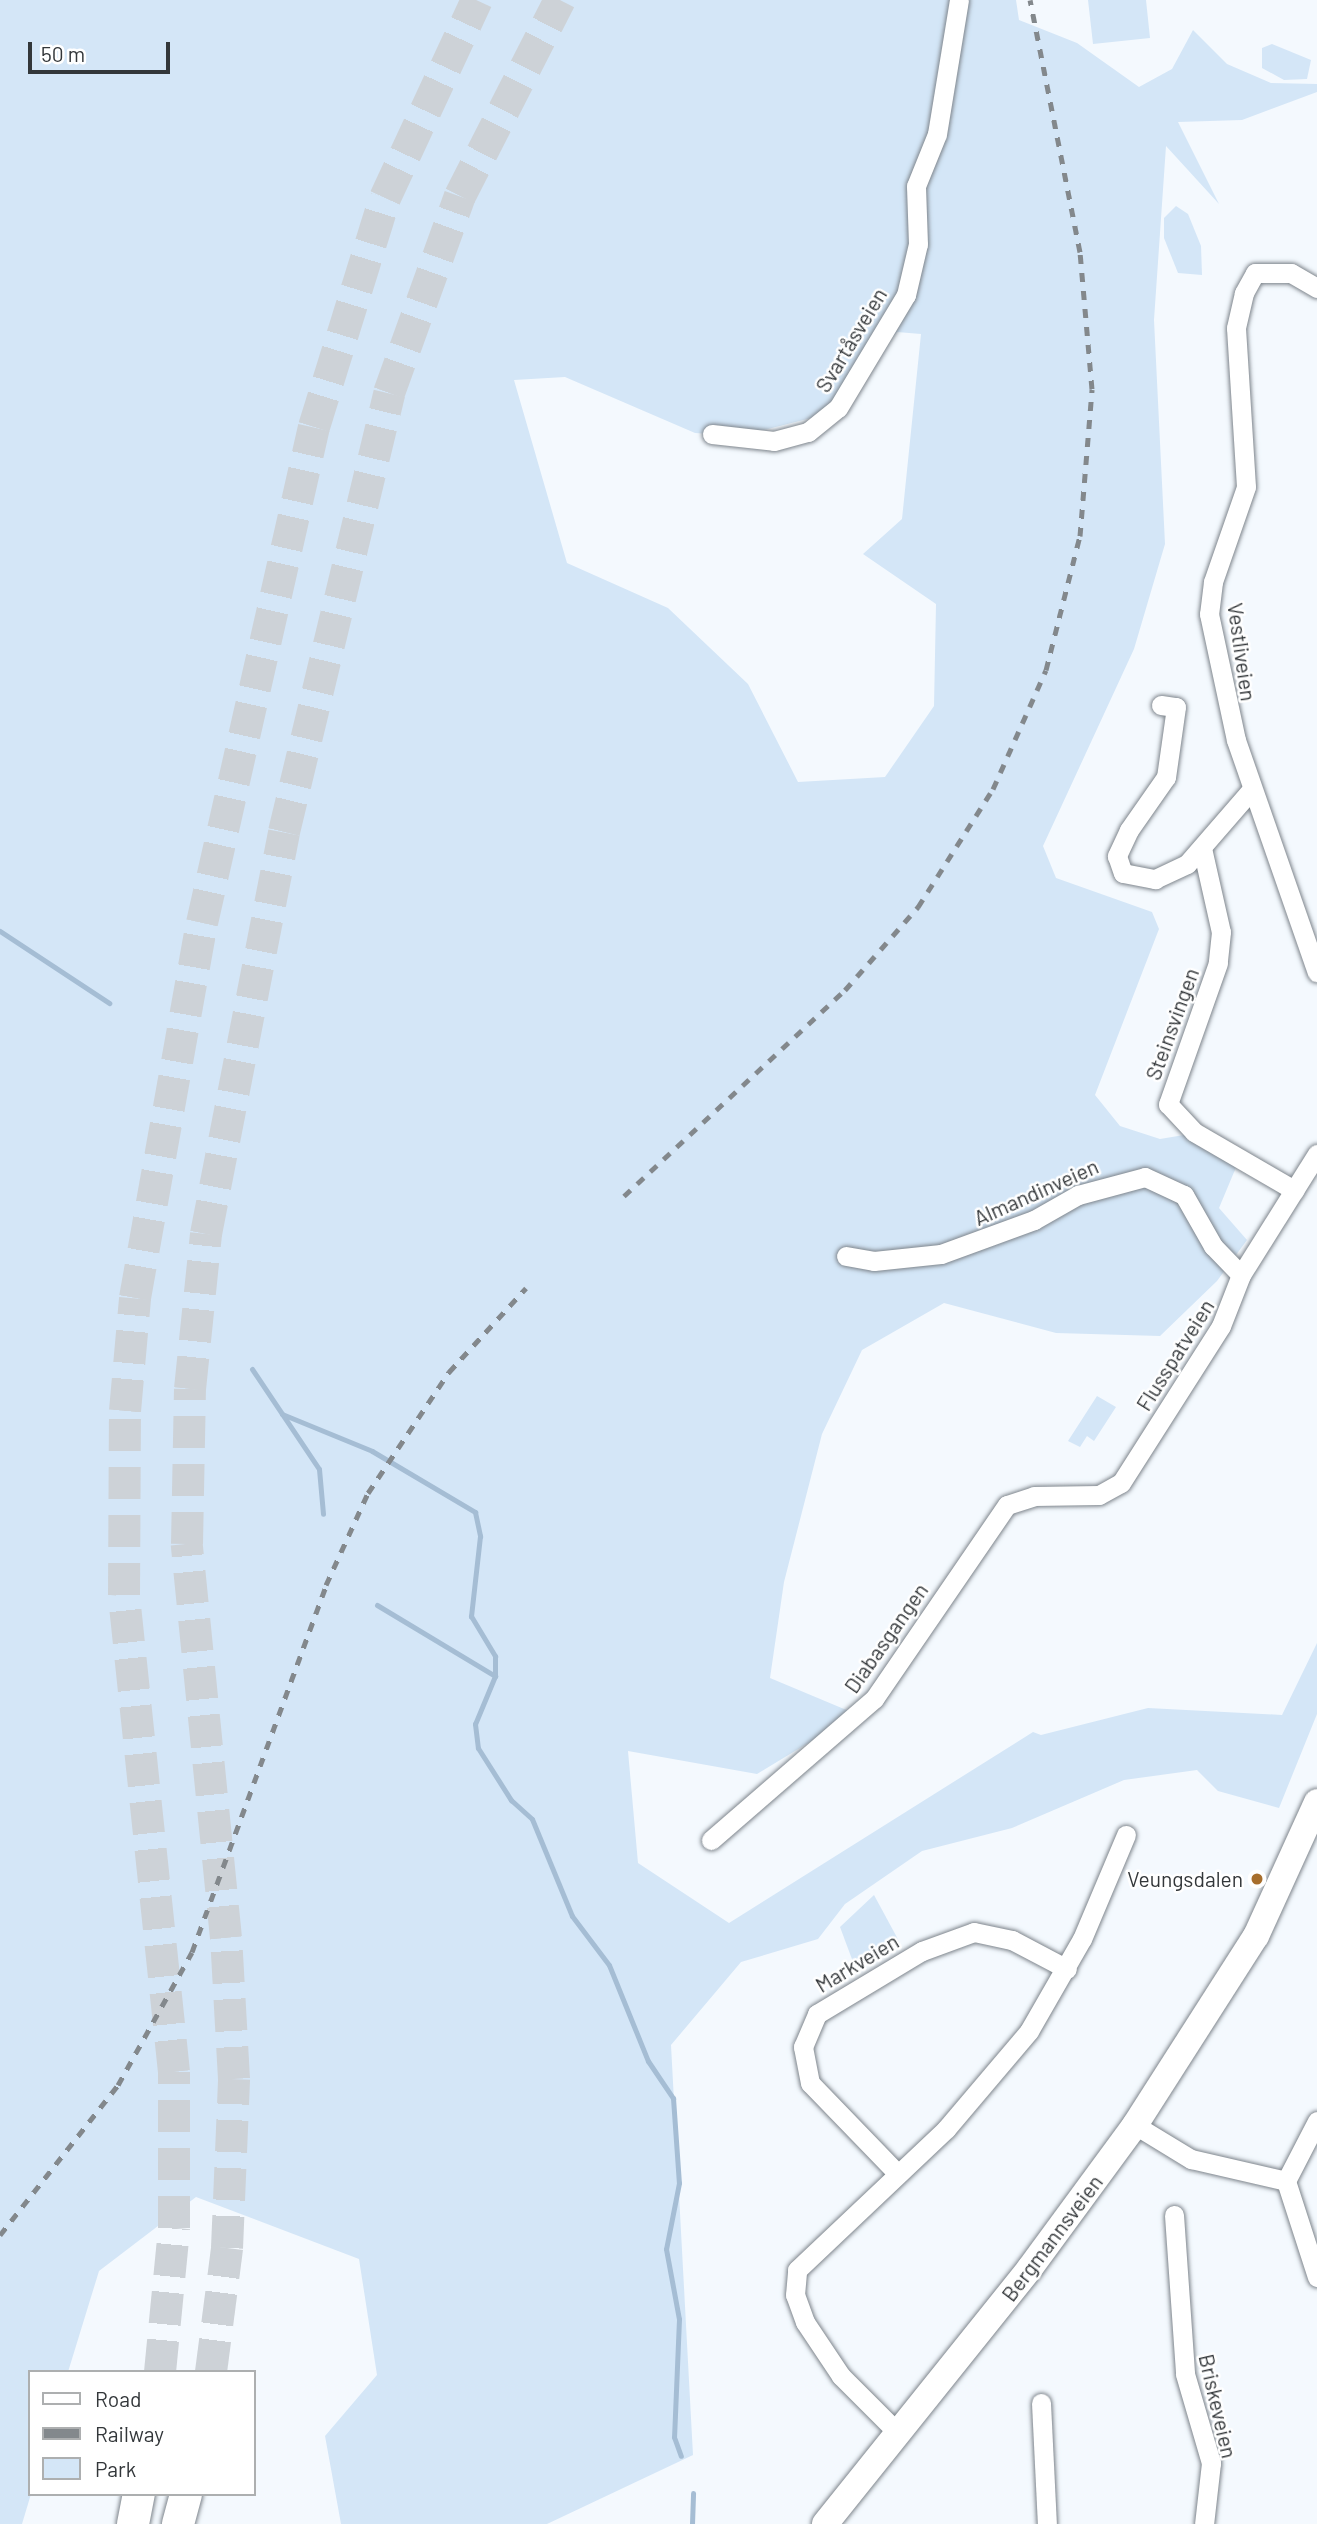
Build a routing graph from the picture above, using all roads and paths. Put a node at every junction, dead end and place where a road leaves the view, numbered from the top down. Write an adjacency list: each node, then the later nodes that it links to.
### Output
1 (958, 0): 3 (street, Svartåsveien)
2 (1317, 288): 5 (street, Vestliveien)
3 (712, 434)
4 (1161, 705): 6 (street)
5 (1252, 789): 6 (street); 7 (street, Vestliveien)
6 (1202, 848): 9 (street, Steinsvingen)
7 (1317, 972)
8 (1317, 1154): 9 (street, Flusspatveien)
9 (1294, 1190): 11 (street, Flusspatveien)
10 (846, 1256): 11 (street, Almandinveien)
11 (1241, 1275): 12 (street, Flusspatveien)
12 (1098, 1495): 15 (street, Diabasgangen)
13 (1317, 1802): 18 (main road, Bergmannsveien)
14 (1126, 1835): 16 (street)
15 (711, 1840)
16 (1067, 1969): 19 (street); 19 (street, Markveien)
17 (1317, 2121): 20 (street)
18 (1135, 2125): 20 (street); 24 (main road, Bergmannsveien)
19 (897, 2173): 24 (street)
20 (1286, 2181): 22 (street)
21 (1174, 2215): 31 (street, Briskeveien)
22 (1317, 2277)
23 (1041, 2403): 30 (street)
24 (898, 2433): 29 (main road, Bergmannsveien)
25 (139, 2496): 27 (highway)
26 (185, 2496): 28 (highway)
27 (133, 2524)
28 (178, 2524)
29 (825, 2524)
30 (1047, 2524)
31 (1204, 2524)

